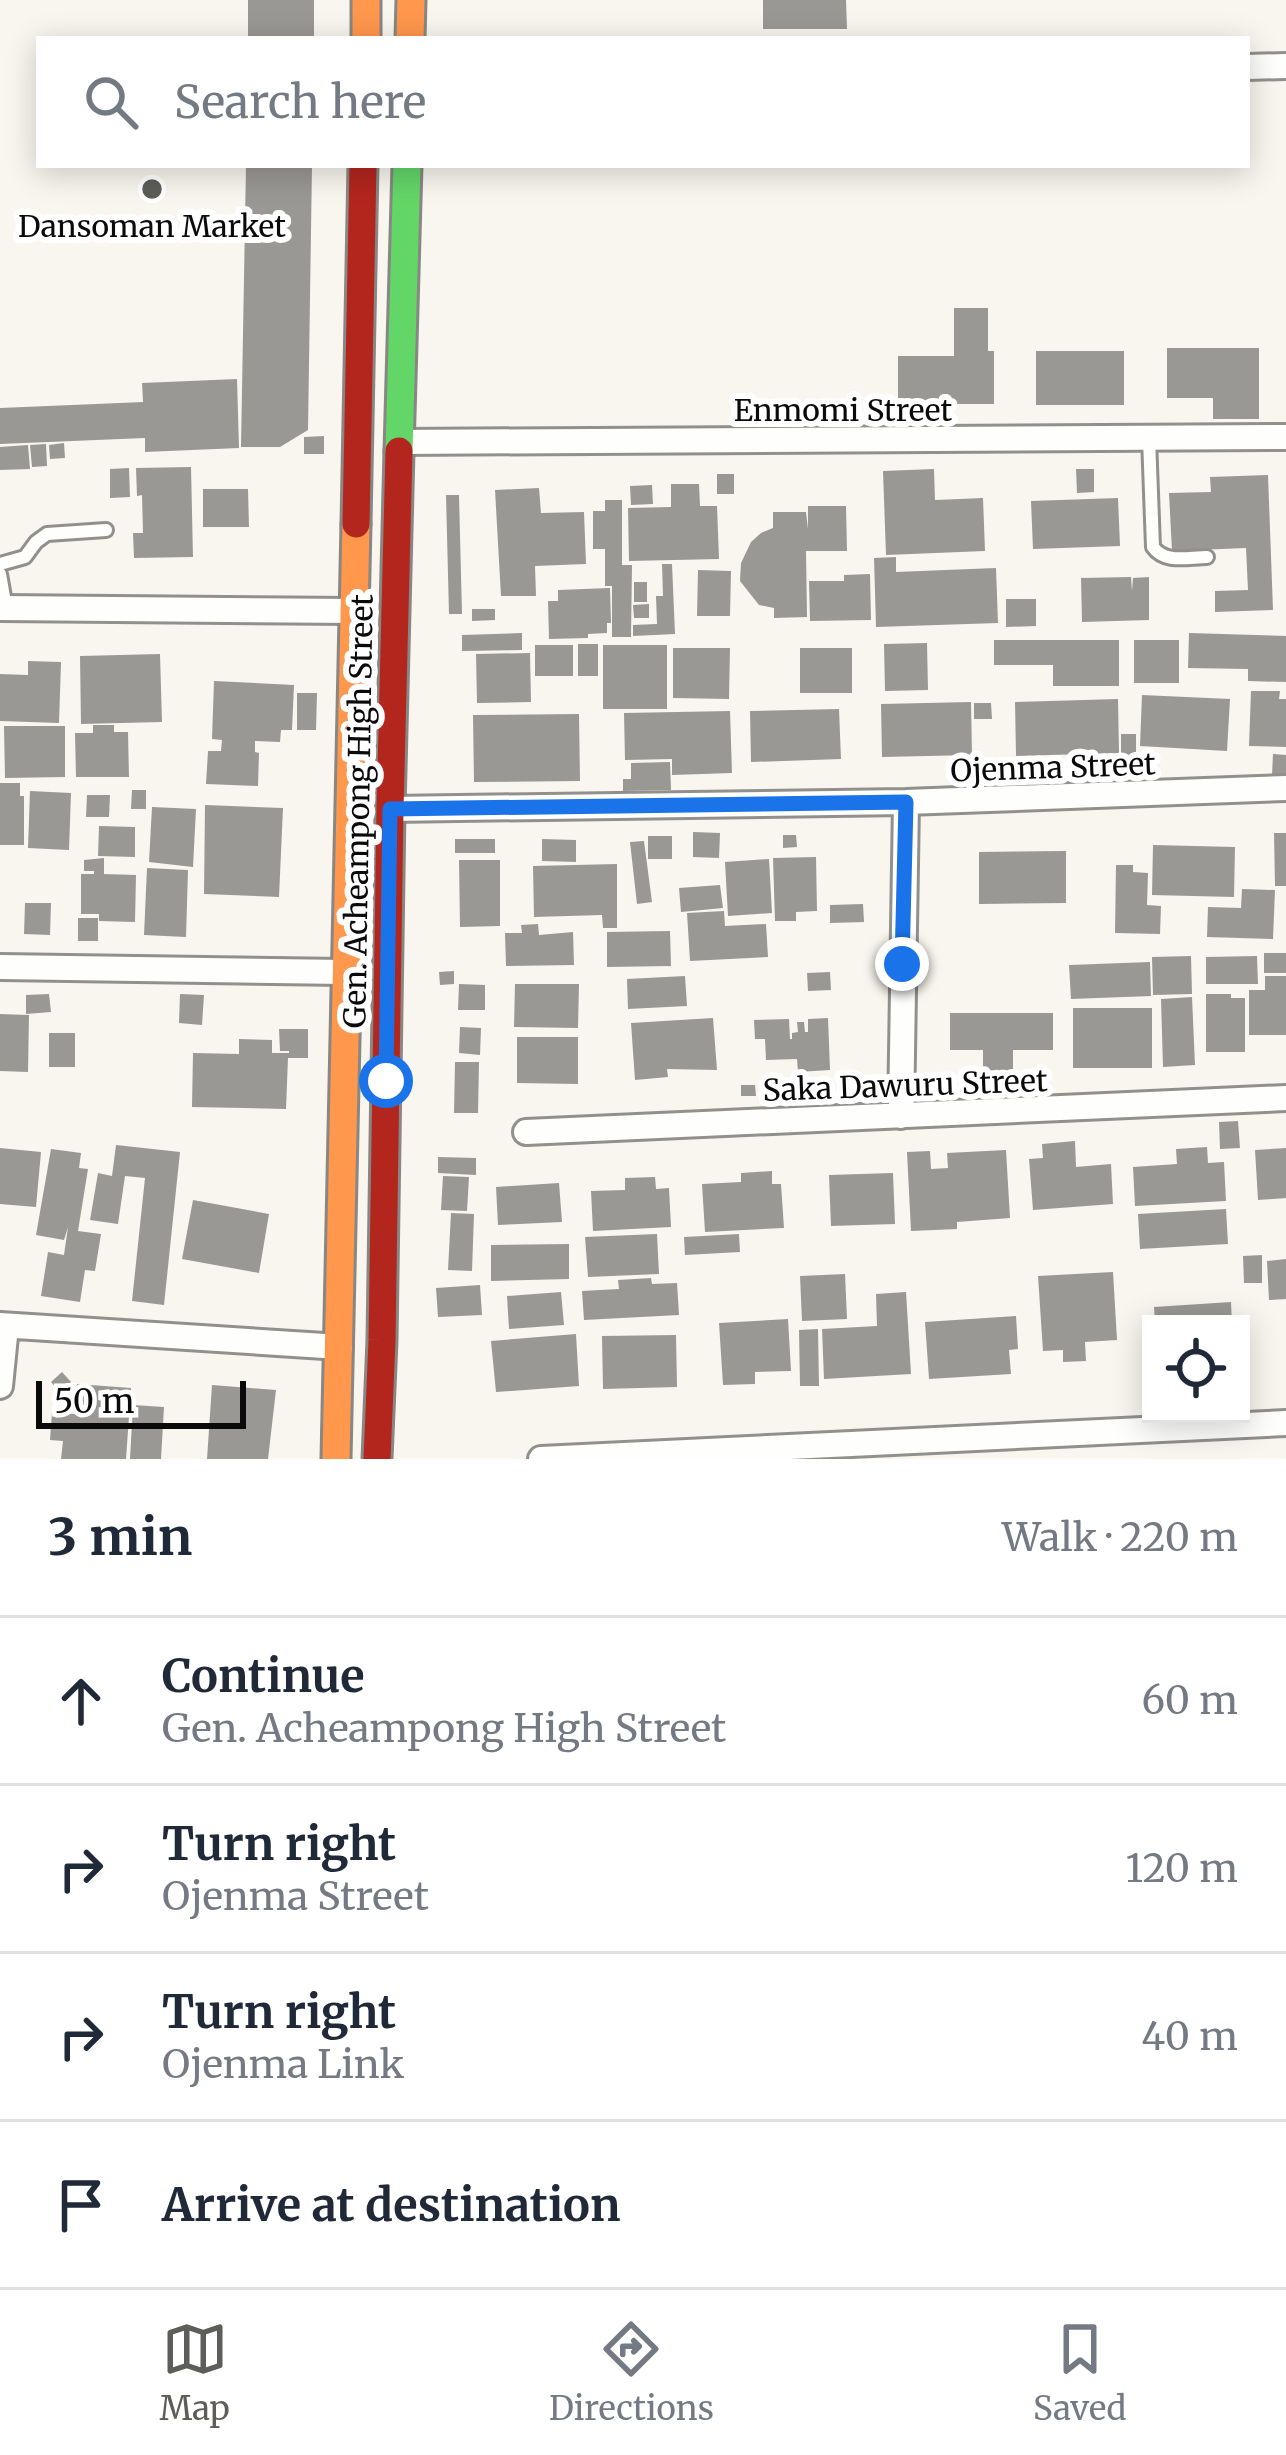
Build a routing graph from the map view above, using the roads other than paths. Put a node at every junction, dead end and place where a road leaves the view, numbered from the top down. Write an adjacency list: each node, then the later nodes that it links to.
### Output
1 (366, 0): 3 (main road)
2 (411, 0): 4 (main road)
3 (366, 36)
4 (410, 36)
5 (1286, 66): 6 (street)
6 (1250, 67)
7 (363, 168): 17 (main road, Gen. Acheampong High Street)
8 (406, 168): 11 (main road, Gen. Acheampong High Street)
9 (1286, 437): 10 (street, Enmomi Street)
10 (1149, 438): 11 (street, Enmomi Street); 13 (lane)
11 (399, 442): 20 (main road, Gen. Acheampong High Street)
12 (106, 530): 14 (lane)
13 (1207, 556)
14 (0, 564)
15 (0, 574): 16 (lane)
16 (3, 608): 17 (street)
17 (354, 611): 22 (main road, Gen. Acheampong High Street)
18 (1286, 788): 19 (street, Ojenma Street)
19 (906, 802): 20 (street, Ojenma Street); 24 (street)
20 (390, 809): 33 (main road, Gen. Acheampong High Street)
21 (0, 967): 22 (street)
22 (346, 972): 27 (main road, Gen. Acheampong High Street)
23 (1286, 1098): 24 (street, Saka Dawuru Street)
24 (901, 1116): 25 (street, Saka Dawuru Street)
25 (526, 1132)
26 (3, 1325): 27 (street); 28 (street)
27 (340, 1347): 32 (main road, Gen. Acheampong High Street)
28 (0, 1386)
29 (1286, 1423): 30 (street)
30 (983, 1448): 31 (street)
31 (655, 1457): 34 (street)
32 (336, 1459)
33 (377, 1459)
34 (541, 1459)

